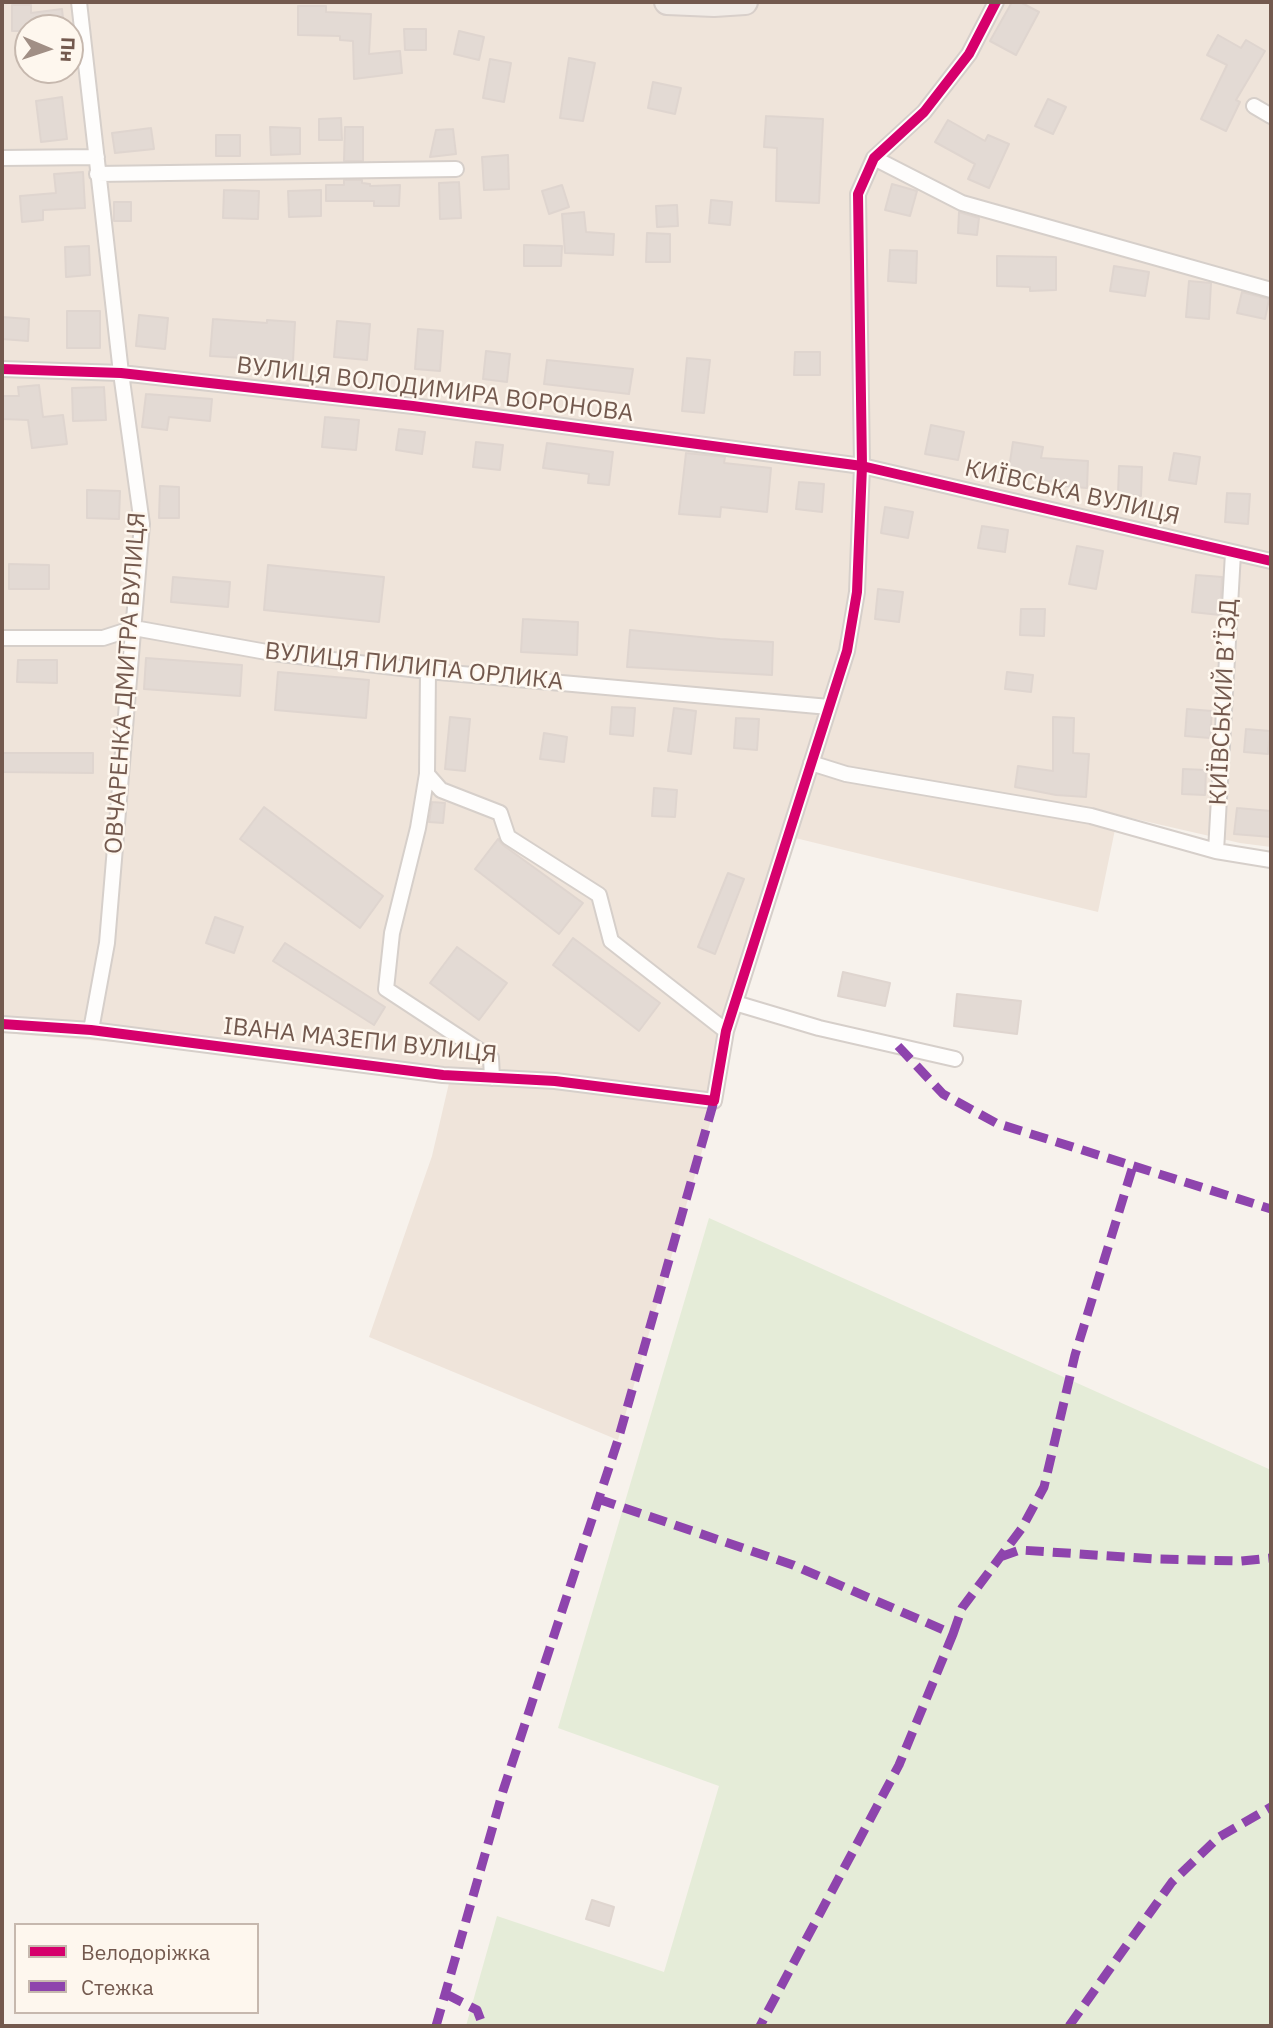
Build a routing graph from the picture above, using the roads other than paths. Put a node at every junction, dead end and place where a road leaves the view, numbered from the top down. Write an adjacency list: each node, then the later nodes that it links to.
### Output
1 (79, 2): 7 (street, ОВЧАРЕНКА ДМИТРА ВУЛИЦЯ)
2 (667, 2): 3 (highway)
3 (745, 2)
4 (996, 2): 9 (street)
5 (1255, 106): 6 (street)
6 (1271, 116)
7 (97, 157): 8 (street); 11 (street, ОВЧАРЕНКА ДМИТРА ВУЛИЦЯ)
8 (2, 158)
9 (874, 158): 12 (street); 15 (street)
10 (456, 169): 11 (street)
11 (97, 174): 14 (street, ОВЧАРЕНКА ДМИТРА ВУЛИЦЯ)
12 (1271, 290)
13 (2, 369): 14 (street, ВУЛИЦЯ ВОЛОДИМИРА ВОРОНОВА)
14 (121, 373): 15 (street, ВУЛИЦЯ ВОЛОДИМИРА ВОРОНОВА); 18 (street, ОВЧАРЕНКА ДМИТРА ВУЛИЦЯ)
15 (862, 466): 16 (street, КИЇВСЬКА ВУЛИЦЯ); 21 (street)
16 (1233, 552): 17 (street, КИЇВСЬКА ВУЛИЦЯ); 24 (street, КИЇВСЬКИЙ В’ЇЗД)
17 (1271, 561)
18 (134, 628): 19 (street, ВУЛИЦЯ ПИЛИПА ОРЛИКА); 20 (street, ВУЛИЦЯ ПИЛИПА ОРЛИКА); 28 (street, ОВЧАРЕНКА ДМИТРА ВУЛИЦЯ)
19 (2, 638)
20 (428, 671): 21 (street, ВУЛИЦЯ ПИЛИПА ОРЛИКА); 23 (street)
21 (829, 707): 22 (street)
22 (811, 763): 24 (street); 26 (street)
23 (427, 774): 29 (street); 31 (street)
24 (1216, 851): 25 (street)
25 (1271, 860)
26 (735, 1003): 29 (street); 30 (street)
27 (2, 1024): 28 (street, ІВАНА МАЗЕПИ ВУЛИЦЯ)
28 (90, 1030): 31 (street, ІВАНА МАЗЕПИ ВУЛИЦЯ)
29 (726, 1031): 31 (street, ІВАНА МАЗЕПИ ВУЛИЦЯ)
30 (955, 1059)
31 (492, 1078)

